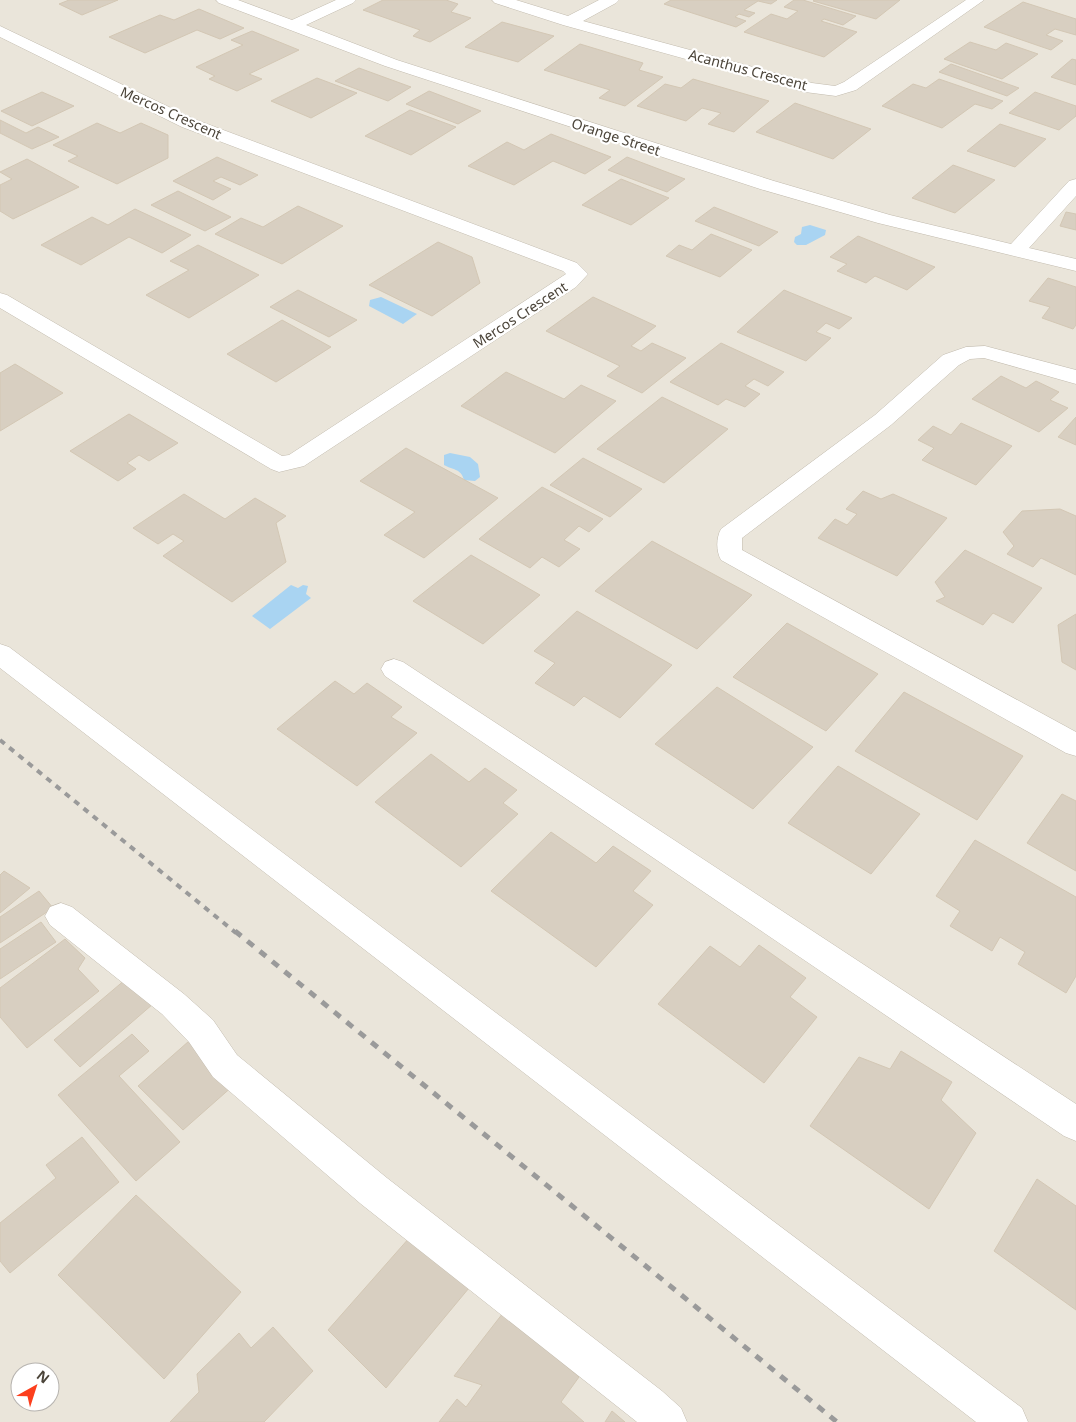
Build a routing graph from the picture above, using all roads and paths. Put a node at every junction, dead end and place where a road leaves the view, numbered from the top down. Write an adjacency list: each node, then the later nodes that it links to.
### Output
1 (224, 0): 7 (street, Orange Street)
2 (348, 0): 9 (street)
3 (500, 0): 8 (street, Acanthus Crescent)
4 (611, 0): 8 (street)
5 (976, 0): 8 (street, Acanthus Crescent)
6 (278, 3): 7 (street)
7 (256, 13): 9 (street, Orange Street)
8 (569, 22)
9 (292, 26): 12 (street, Orange Street)
10 (0, 31): 14 (street, Mercos Crescent)
11 (1076, 185): 12 (street)
12 (1015, 251): 13 (street, Orange Street)
13 (1076, 265)
14 (0, 299)
15 (1076, 377): 18 (street)
16 (0, 654): 22 (street)
17 (394, 669): 20 (street)
18 (1076, 745)
19 (61, 916): 21 (street)
20 (1076, 1124)
21 (667, 1422)
22 (1008, 1422)

